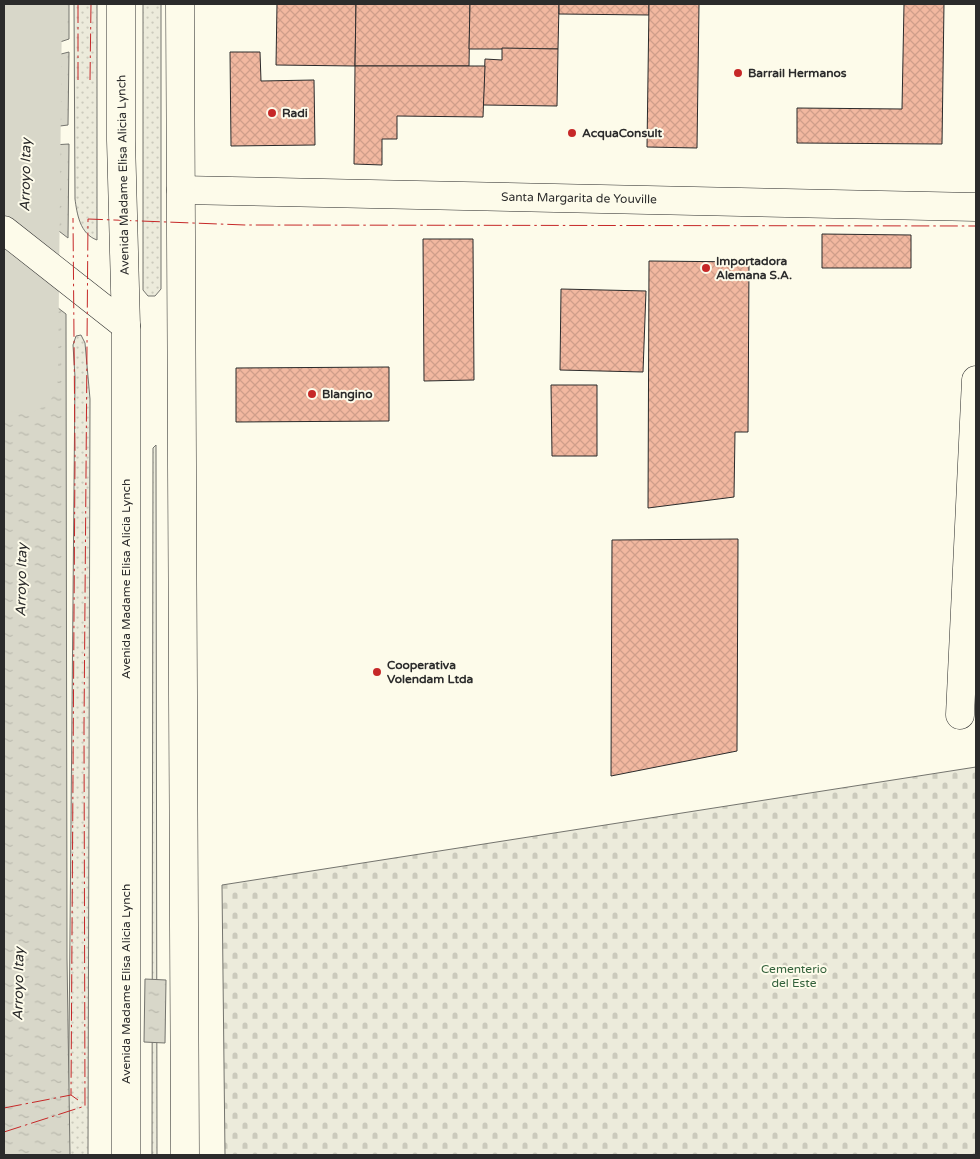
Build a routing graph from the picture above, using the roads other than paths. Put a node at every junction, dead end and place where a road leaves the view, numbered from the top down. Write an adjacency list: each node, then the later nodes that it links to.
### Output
1 (122, 4): 6 (main road, Avenida Madame Elisa Alicia Lynch)
2 (180, 4): 3 (main road)
3 (181, 190): 4 (main road, Santa Margarita de Youville); 10 (main road)
4 (976, 207)
5 (4, 230): 6 (main road)
6 (126, 326): 9 (main road, Avenida Madame Elisa Alicia Lynch)
7 (976, 380): 8 (main road)
8 (960, 715)
9 (126, 1155)
10 (186, 1155)

